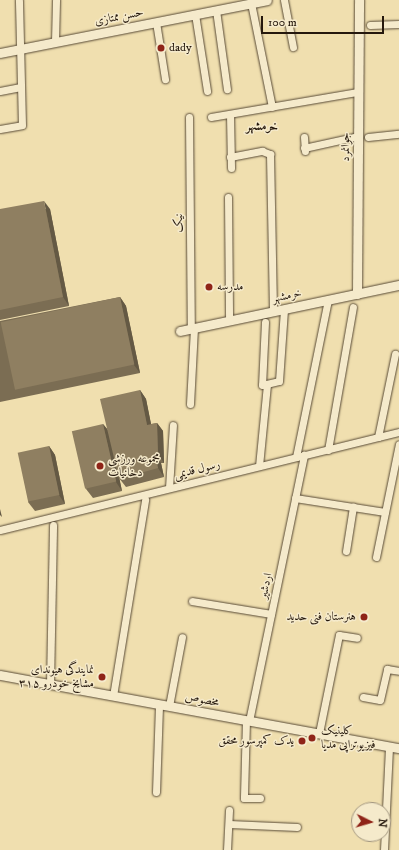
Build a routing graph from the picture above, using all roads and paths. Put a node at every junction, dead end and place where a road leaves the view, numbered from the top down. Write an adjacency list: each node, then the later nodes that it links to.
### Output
1 (19, 0): 15 (street)
2 (56, 0): 13 (street)
3 (267, 0): 7 (street, حسن ممتازی)
4 (284, 0): 14 (street)
5 (359, 0): 22 (street, جوانمرد)
6 (237, 3): 7 (street, حسن ممتازی); 8 (street, حسن ممتازی)
7 (251, 3): 23 (street)
8 (216, 10): 9 (street, حسن ممتازی); 19 (street)
9 (196, 14): 10 (street, حسن ممتازی); 21 (street)
10 (156, 22): 13 (street, حسن ممتازی); 17 (street)
11 (399, 24): 12 (street)
12 (370, 25)
13 (55, 42): 15 (street, حسن ممتازی)
14 (293, 47)
15 (21, 49): 16 (street, حسن ممتازی); 18 (street)
16 (0, 53)
17 (165, 79)
18 (21, 87): 20 (street); 27 (street)
19 (227, 89)
20 (0, 91)
21 (207, 91)
22 (358, 92): 23 (street); 29 (street, جوانمرد)
23 (272, 106): 24 (street)
24 (230, 114): 26 (street); 32 (street)
25 (189, 117): 43 (street, نیک)
26 (211, 117)
27 (0, 129)
28 (399, 134): 31 (street)
29 (358, 136): 30 (street); 36 (street, جوانمرد)
30 (304, 137)
31 (368, 137)
32 (230, 157): 33 (street); 40 (street)
33 (230, 168)
34 (228, 197): 41 (street)
35 (399, 285): 36 (street, خرمشهر)
36 (357, 294): 37 (street, خرمشهر)
37 (328, 300): 39 (street, خرمشهر); 54 (street)
38 (353, 307): 52 (street)
39 (284, 309): 40 (street, خرمشهر); 46 (street)
40 (273, 311): 41 (street, خرمشهر)
41 (229, 321): 43 (street, خرمشهر)
42 (264, 322): 46 (street)
43 (193, 328): 44 (street, خرمشهر); 47 (street, نیک)
44 (180, 331)
45 (395, 354): 50 (street)
46 (267, 384): 55 (street)
47 (190, 404)
48 (173, 425): 56 (street)
49 (399, 432): 50 (street, رسول قدیمی)
50 (378, 437): 52 (street, رسول قدیمی)
51 (399, 444): 60 (street)
52 (328, 450): 53 (street, رسول قدیمی)
53 (304, 455): 54 (street, رسول قدیمی); 57 (street, اردشیر)
54 (296, 457): 55 (street, رسول قدیمی)
55 (259, 466): 56 (street, رسول قدیمی)
56 (169, 488): 62 (street, رسول قدیمی)
57 (295, 498): 59 (street); 66 (street, اردشیر)
58 (145, 500): 72 (street)
59 (353, 507): 60 (street); 63 (street)
60 (385, 512): 64 (street)
61 (53, 525): 71 (street)
62 (0, 530)
63 (346, 551)
64 (376, 557)
65 (192, 601): 66 (street)
66 (271, 614): 76 (street, اردشیر)
67 (182, 637): 75 (street)
68 (357, 638): 77 (street)
69 (399, 671): 73 (street)
70 (0, 675): 71 (street, مخصوص)
71 (50, 684): 72 (street, مخصوص)
72 (113, 696): 74 (street, مخصوص)
73 (363, 697)
74 (159, 704): 75 (street, مخصوص); 80 (street)
75 (169, 706): 76 (street, مخصوص)
76 (247, 720): 77 (street, مخصوص); 81 (street, اردشیر)
77 (319, 734): 78 (street, مخصوص)
78 (389, 746): 79 (street, مخصوص); 86 (street)
79 (399, 748)
80 (156, 792)
81 (260, 798)
82 (229, 810): 83 (street)
83 (229, 824): 84 (street); 85 (street)
84 (297, 827)
85 (227, 850)
86 (384, 850)

